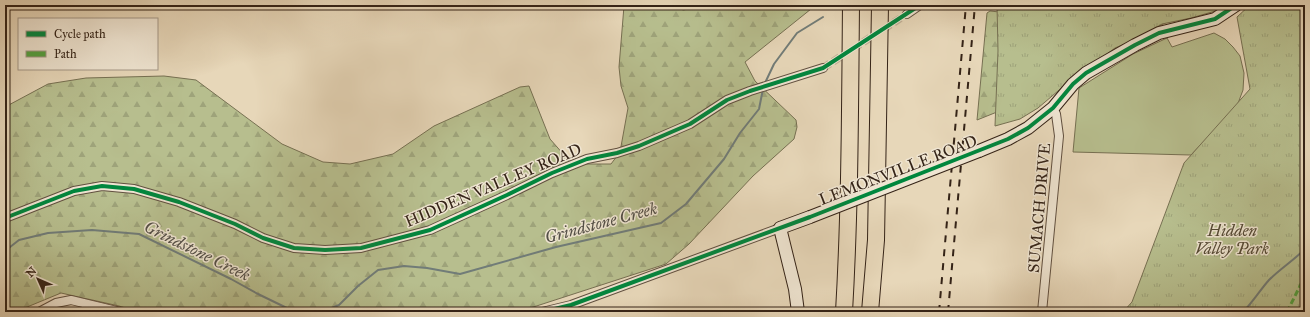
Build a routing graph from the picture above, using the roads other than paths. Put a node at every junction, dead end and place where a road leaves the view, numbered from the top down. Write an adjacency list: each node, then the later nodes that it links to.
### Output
1 (851, 5): 14 (highway)
2 (880, 5): 15 (highway)
3 (920, 5): 5 (street)
4 (1236, 5): 7 (street, LEMONVILLE ROAD)
5 (907, 14)
6 (824, 68): 8 (street, HIDDEN VALLEY ROAD)
7 (1053, 108): 9 (street, LEMONVILLE ROAD, bridge); 16 (street, SUMACH DRIVE)
8 (5, 218)
9 (780, 228): 12 (street, LEMONVILLE ROAD); 13 (street)
10 (39, 312): 11 (street)
11 (121, 312)
12 (542, 312)
13 (798, 312)
14 (844, 312)
15 (870, 312)
16 (1042, 312)

